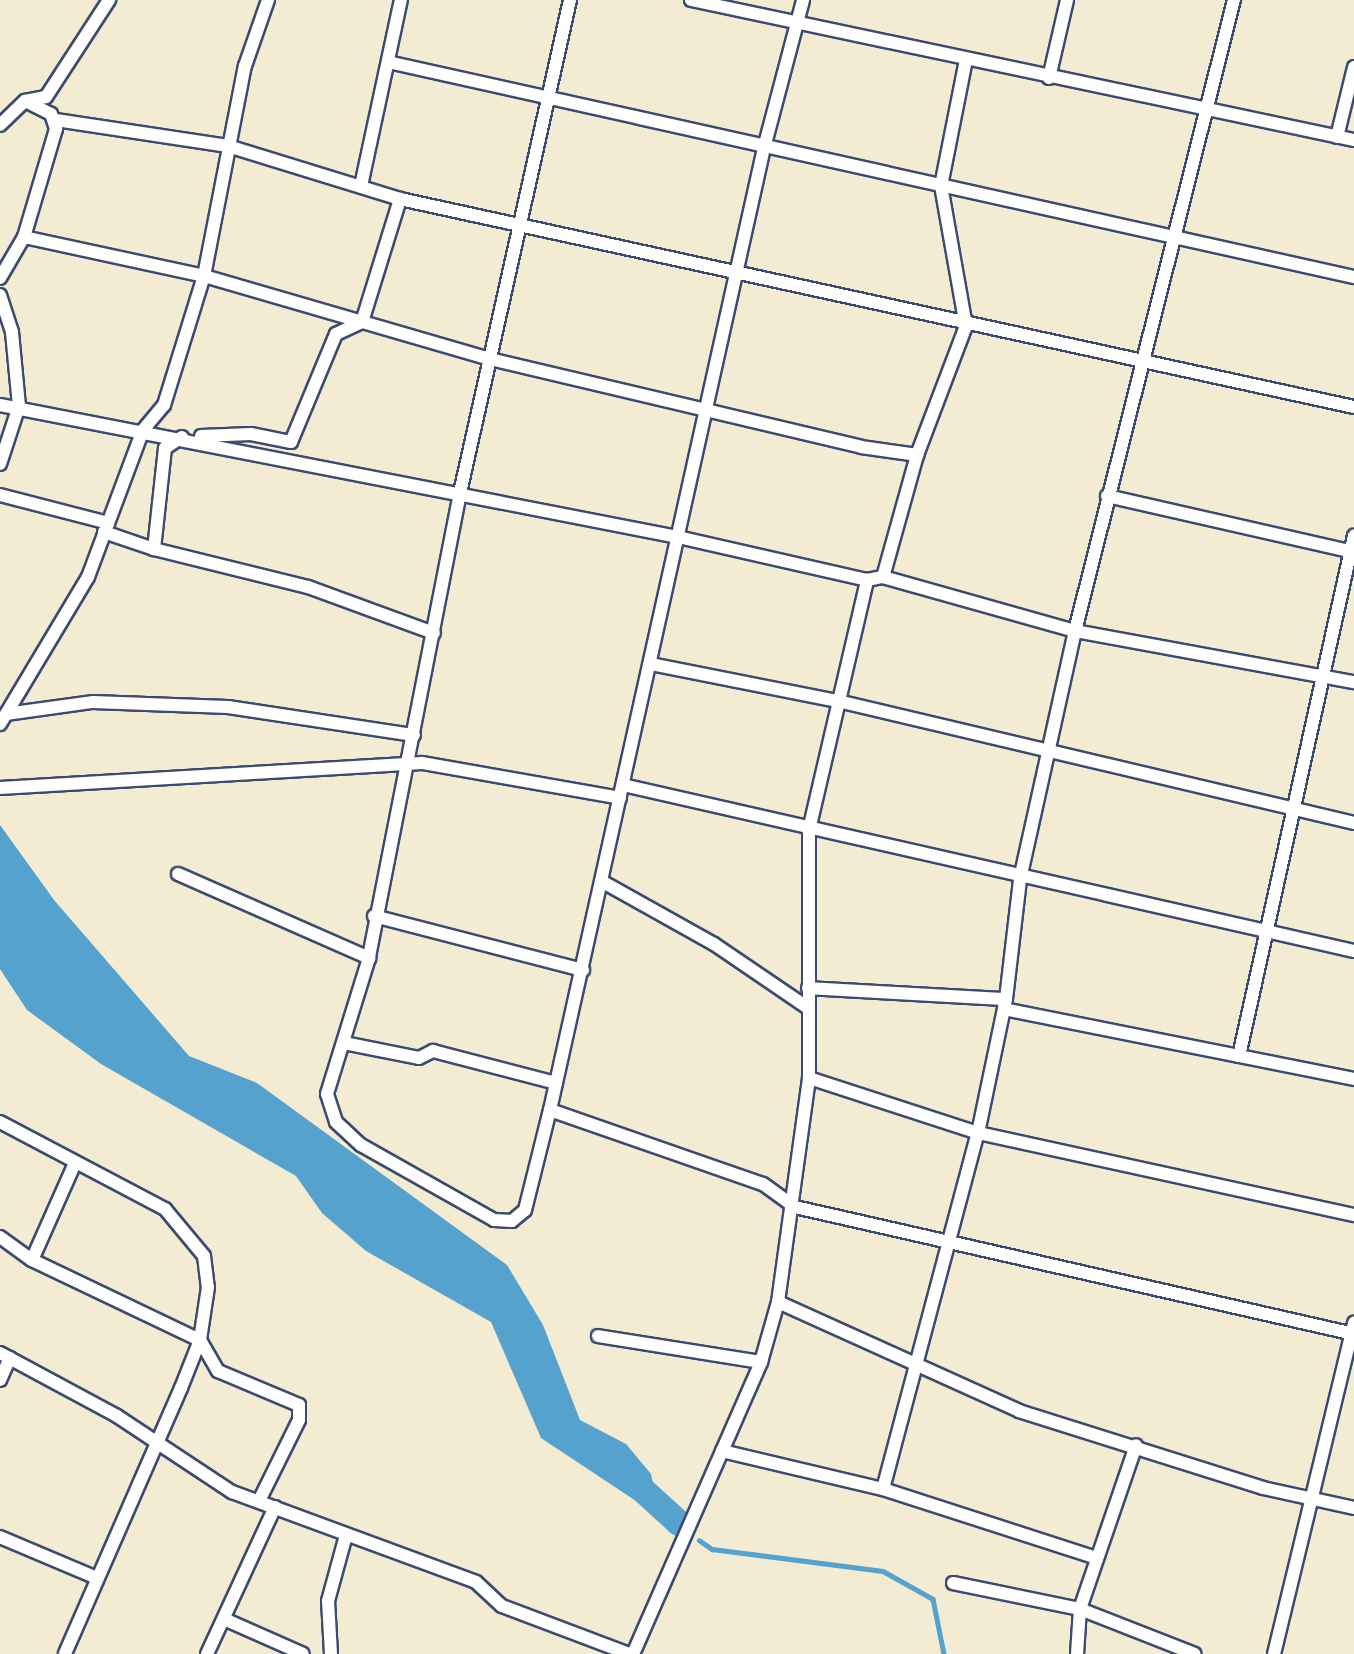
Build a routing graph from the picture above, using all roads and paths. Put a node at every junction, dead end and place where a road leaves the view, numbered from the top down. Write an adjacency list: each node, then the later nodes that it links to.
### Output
1 (108, 0): 14 (street)
2 (268, 0): 21 (street)
3 (401, 0): 11 (street)
4 (570, 0): 15 (street)
5 (691, 0): 9 (street)
6 (803, 0): 9 (street)
7 (1067, 0): 13 (street)
8 (1234, 0): 16 (street)
9 (798, 23): 10 (street); 22 (street)
10 (966, 60): 13 (street); 24 (street)
11 (388, 62): 15 (street); 23 (street)
12 (1354, 67): 19 (street)
13 (1049, 78): 16 (street)
14 (25, 101): 17 (street); 18 (street)
15 (548, 101): 22 (street); 26 (street)
16 (1209, 110): 19 (street); 28 (street)
17 (56, 120): 21 (street); 27 (street)
18 (0, 124)
19 (1337, 137): 20 (street)
20 (1354, 141)
21 (228, 146): 23 (street); 30 (street)
22 (764, 148): 24 (street); 29 (street)
23 (361, 186): 25 (street)
24 (941, 186): 28 (street); 35 (street)
25 (400, 199): 26 (street); 34 (street)
26 (521, 221): 29 (street); 36 (street)
27 (24, 237): 30 (street); 32 (street)
28 (1174, 240): 31 (street); 37 (street)
29 (736, 271): 35 (street); 41 (street)
30 (204, 276): 34 (street); 42 (street)
31 (1354, 277)
32 (0, 278)
33 (0, 295): 39 (street)
34 (362, 322): 36 (street); 43 (street)
35 (966, 326): 37 (street); 44 (street)
36 (490, 359): 41 (street); 46 (street)
37 (1141, 363): 40 (street); 48 (street)
38 (0, 405): 39 (street)
39 (19, 406): 42 (street); 45 (street)
40 (1354, 407)
41 (705, 409): 44 (street); 51 (street)
42 (143, 430): 43 (street); 49 (street)
43 (180, 437): 46 (street); 52 (street)
44 (917, 455): 54 (street)
45 (0, 464)
46 (460, 493): 51 (street); 57 (street)
47 (0, 495): 49 (street)
48 (1107, 496): 53 (street); 56 (street)
49 (106, 528): 52 (street); 62 (street)
50 (1354, 536): 53 (street)
51 (678, 537): 55 (street); 58 (street)
52 (154, 549): 57 (street)
53 (1352, 552): 59 (street)
54 (883, 577): 55 (street); 56 (street)
55 (867, 580): 61 (street)
56 (1075, 631): 59 (street); 64 (street)
57 (434, 633): 63 (street)
58 (651, 664): 61 (street); 67 (street)
59 (1324, 675): 60 (street); 68 (street)
60 (1354, 682)
61 (838, 701): 64 (street); 70 (street)
62 (3, 719): 63 (street)
63 (414, 735): 65 (street)
64 (1049, 753): 68 (street); 72 (street)
65 (406, 768): 66 (street); 67 (street); 74 (street)
66 (0, 788)
67 (621, 792): 70 (street); 73 (street)
68 (1294, 808): 69 (street); 75 (street)
69 (1354, 823)
70 (809, 830): 72 (street); 79 (street)
71 (178, 874): 77 (street)
72 (1020, 879): 75 (street); 80 (street)
73 (603, 882): 78 (street); 81 (street)
74 (374, 916): 77 (street); 78 (street)
75 (1266, 935): 76 (street); 83 (street)
76 (1354, 951)
77 (369, 958): 82 (street)
78 (583, 970): 86 (street)
79 (808, 988): 80 (street); 81 (street)
80 (1005, 1004): 83 (street); 89 (street)
81 (808, 1008): 84 (street)
82 (344, 1043): 86 (street); 87 (street)
83 (1239, 1056): 85 (street)
84 (809, 1078): 89 (street); 91 (street)
85 (1354, 1079)
86 (556, 1083): 87 (street)
87 (550, 1110): 91 (street)
88 (0, 1122): 90 (street)
89 (978, 1133): 92 (street); 94 (street)
90 (75, 1163): 95 (street); 99 (street)
91 (794, 1207): 94 (street); 96 (street)
92 (1354, 1215)
93 (0, 1237): 95 (street)
94 (949, 1243): 97 (street); 102 (street)
95 (32, 1260): 99 (street)
96 (778, 1302): 101 (street); 102 (street)
97 (1353, 1330): 108 (street)
98 (598, 1336): 101 (street)
99 (200, 1340): 104 (street); 109 (street)
100 (5, 1356): 103 (street); 104 (street)
101 (761, 1362): 106 (street)
102 (920, 1367): 105 (street); 107 (street)
103 (0, 1380)
104 (154, 1444): 109 (street); 115 (street)
105 (1136, 1445): 108 (street); 114 (street)
106 (722, 1451): 107 (street); 123 (street)
107 (883, 1489): 114 (street)
108 (1312, 1496): 111 (street); 126 (street)
109 (258, 1501): 110 (street)
110 (275, 1507): 112 (street); 118 (street)
111 (1354, 1508)
112 (346, 1535): 122 (street); 123 (street)
113 (0, 1537): 115 (street)
114 (1097, 1558): 117 (street)
115 (97, 1578): 119 (street)
116 (953, 1583): 117 (street)
117 (1080, 1609): 124 (street); 125 (street)
118 (223, 1619): 120 (street); 121 (street)
119 (65, 1654)
120 (207, 1654)
121 (303, 1654)
122 (331, 1654)
123 (631, 1654)
124 (1077, 1654)
125 (1195, 1654)
126 (1274, 1654)

